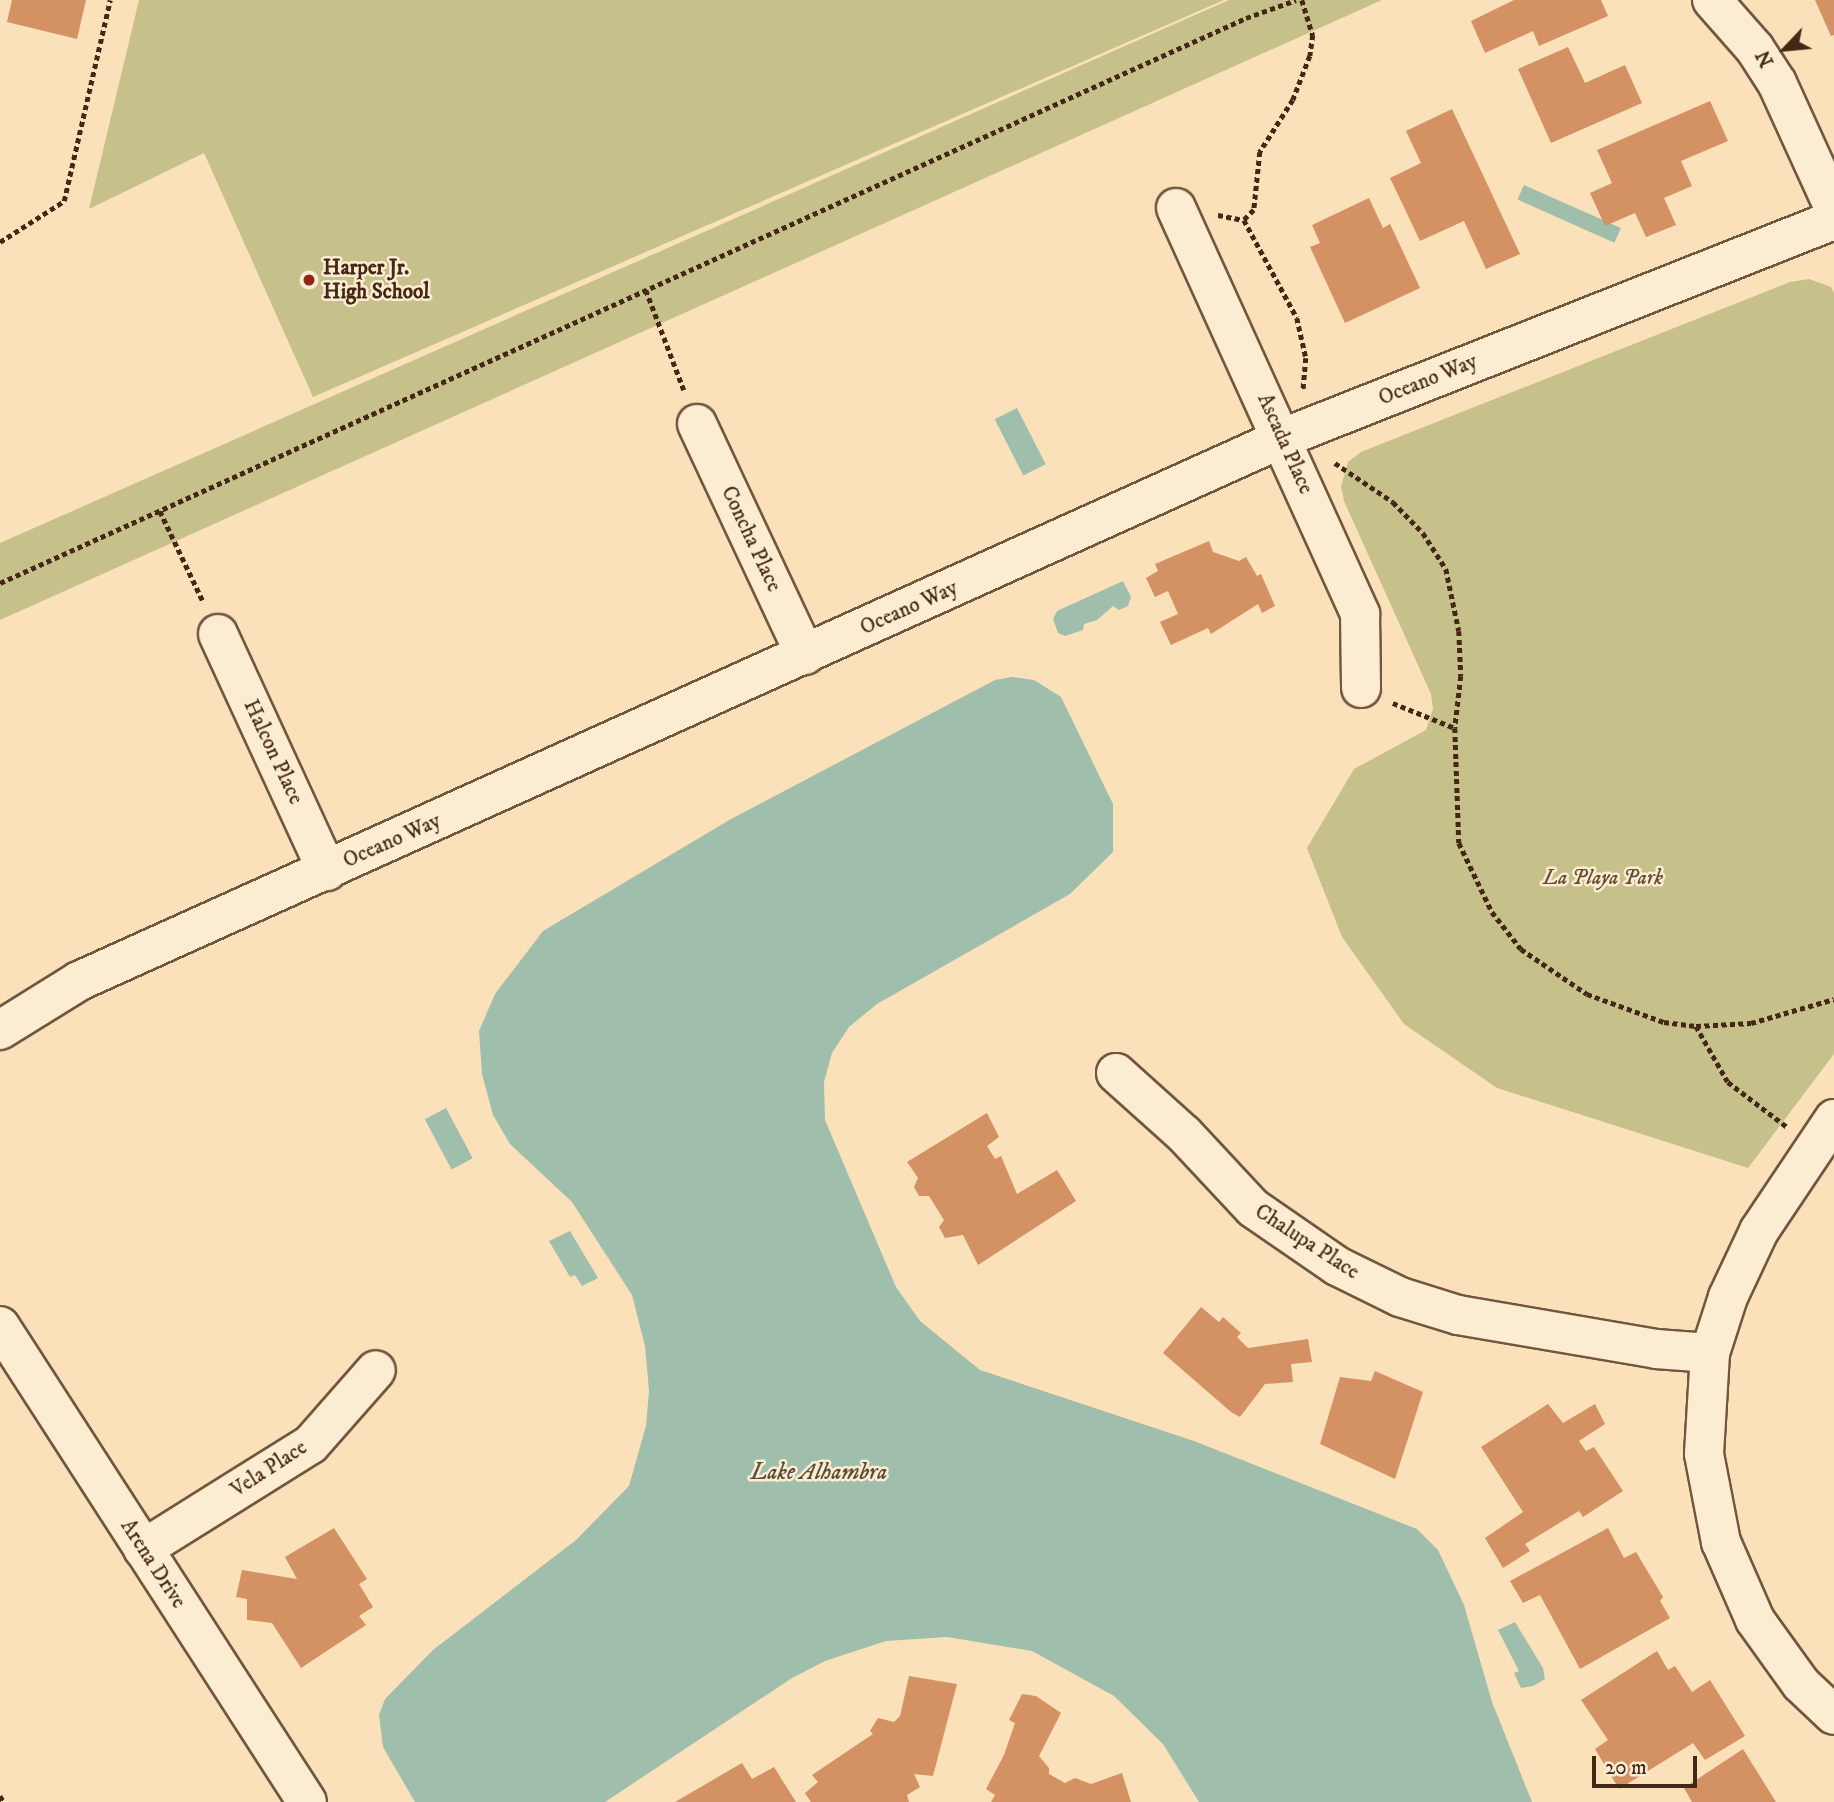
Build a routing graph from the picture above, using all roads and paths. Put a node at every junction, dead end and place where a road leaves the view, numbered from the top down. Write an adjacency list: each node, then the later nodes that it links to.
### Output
1 (110, 0): 8 (path)
2 (1296, 0): 9 (path)
3 (1302, 0): 10 (path)
4 (1712, 0): 6 (street)
5 (1176, 208): 12 (street, Ascada Place)
6 (1834, 208)
7 (1834, 220): 12 (street, Oceano Way)
8 (0, 242)
9 (646, 290): 11 (path); 14 (path)
10 (1302, 389)
11 (697, 424): 17 (street, Concha Place)
12 (1283, 438): 17 (street, Oceano Way); 18 (street, Ascada Place)
13 (1335, 465): 19 (path)
14 (160, 511): 15 (path); 16 (path)
15 (0, 583)
16 (218, 634): 20 (street, Halcon Place)
17 (805, 655): 20 (street, Oceano Way)
18 (1361, 688): 19 (path)
19 (1455, 728): 22 (path)
20 (327, 871): 23 (street, Oceano Way)
21 (1834, 999): 22 (path)
22 (1696, 1026): 25 (path)
23 (0, 1030)
24 (1115, 1073): 27 (street, Chalupa Place)
25 (1828, 1141): 27 (street)
26 (0, 1326): 29 (street, Arena Drive)
27 (1710, 1353): 30 (street)
28 (376, 1370): 29 (street, Vela Place)
29 (144, 1549): 33 (street, Arena Drive)
30 (1834, 1715)
31 (0, 1796): 32 (path)
32 (4, 1802)
33 (307, 1802)

